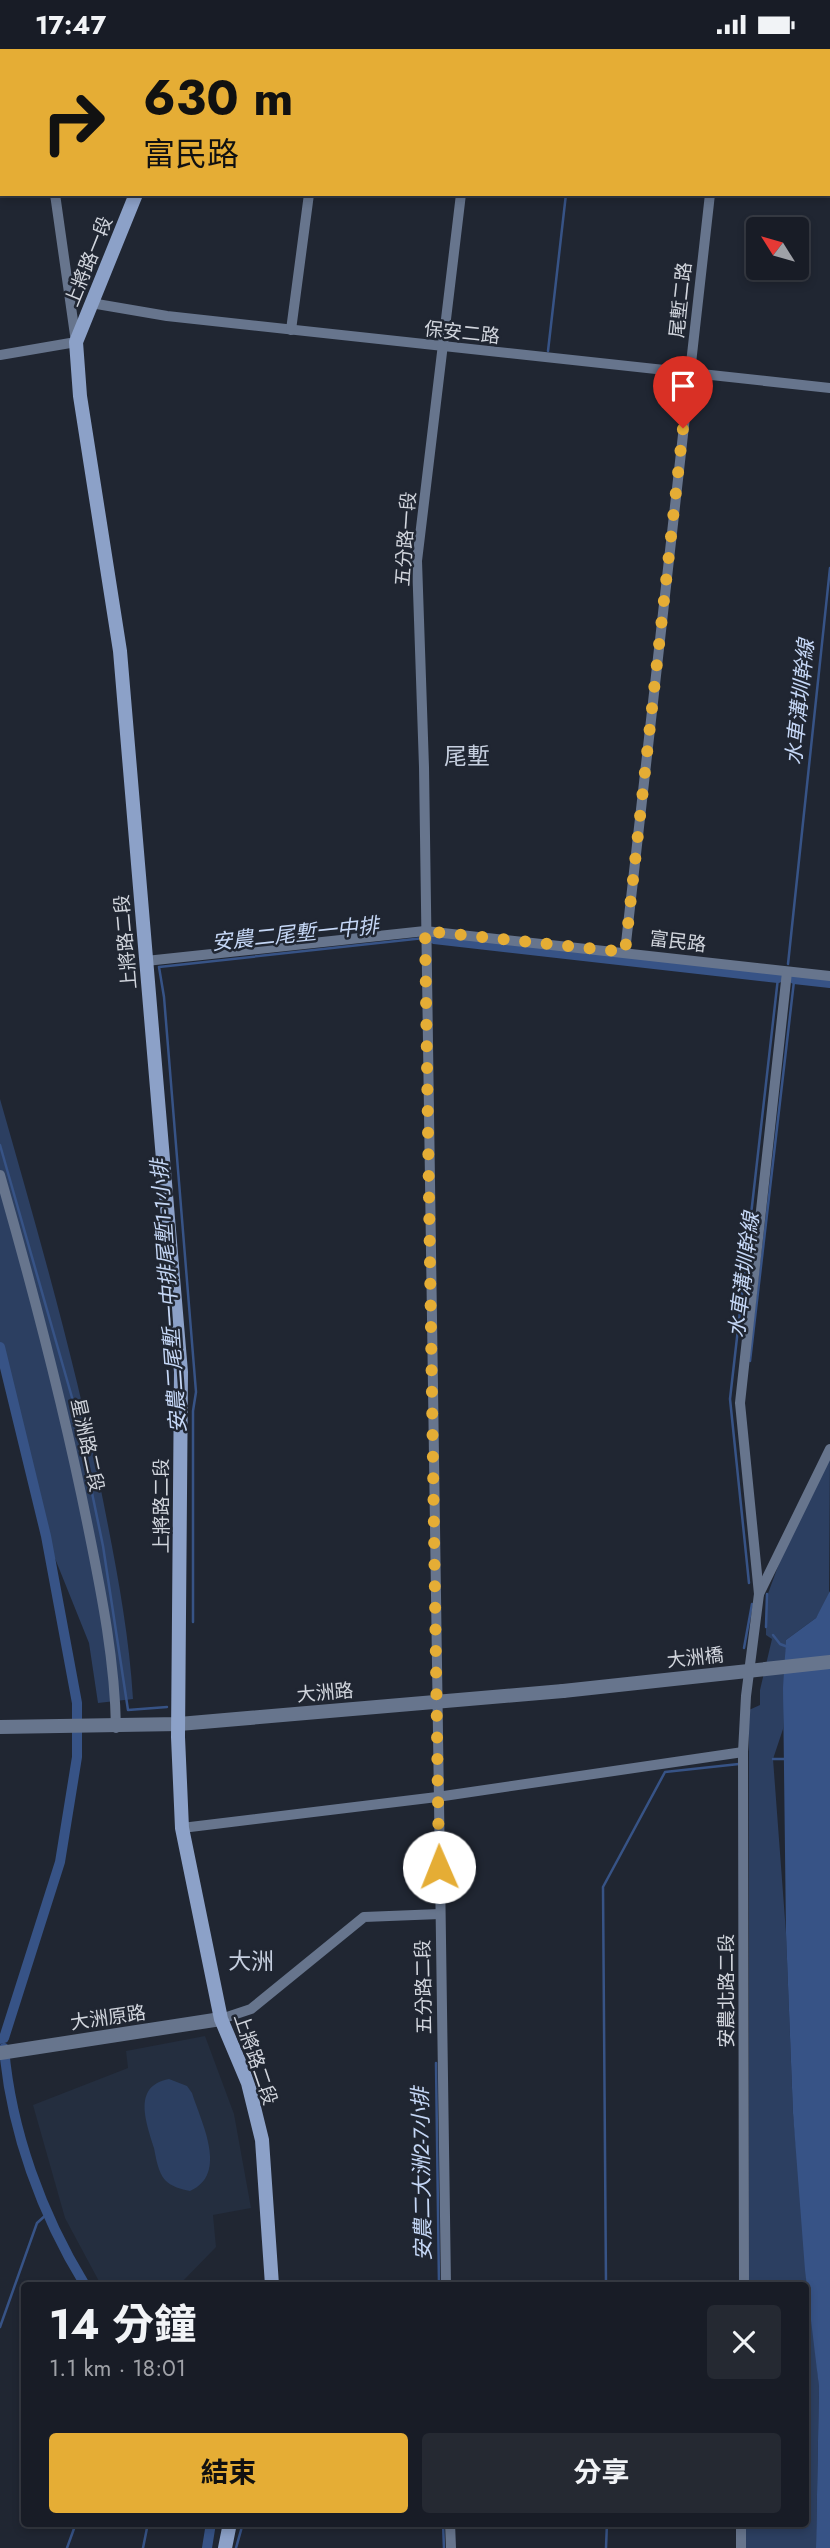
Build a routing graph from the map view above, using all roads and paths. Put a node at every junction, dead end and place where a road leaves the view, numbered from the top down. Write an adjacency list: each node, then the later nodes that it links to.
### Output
1 (55, 196): 8 (street)
2 (135, 196): 6 (main road, 上將路一段)
3 (309, 196): 7 (street)
4 (461, 196): 9 (street, 五分路一段)
5 (710, 196): 11 (street, 尾塹二路)
6 (91, 303): 7 (street, 保安二路); 8 (main road, 上將路一段)
7 (291, 330): 9 (street, 保安二路)
8 (76, 342): 10 (street); 15 (main road, 上將路二段)
9 (444, 347): 11 (street, 保安二路); 13 (street, 五分路一段)
10 (0, 355)
11 (690, 374): 12 (street, 保安二路); 14 (street, 尾塹二路)
12 (830, 388)
13 (425, 931): 14 (street, 富民路); 15 (street, 富民路); 23 (street, 五分路二段)
14 (625, 952): 16 (street, 富民路)
15 (146, 961): 24 (main road, 上將路二段)
16 (788, 972): 17 (street, 富民路); 20 (street)
17 (830, 976)
18 (0, 1175): 26 (street, 星洲路二段)
19 (830, 1449): 20 (street)
20 (759, 1594): 27 (street, 安農北路二段)
21 (830, 1662): 22 (street, 大洲橋, bridge)
22 (564, 1691): 23 (street, 大洲路)
23 (437, 1702): 24 (street, 大洲路); 28 (street, 五分路二段)
24 (179, 1724): 26 (street, 大洲路); 29 (main road, 上將路二段)
25 (0, 1727): 26 (street, 大洲路)
26 (116, 1728)
27 (743, 1752): 28 (street); 35 (street, 安農北路二段)
28 (437, 1797): 29 (street); 30 (street, 五分路二段)
29 (182, 1828): 31 (main road, 上將路二段)
30 (440, 1914): 31 (street); 34 (street, 五分路二段)
31 (221, 2019): 32 (street, 大洲原路); 33 (main road, 上將路二段)
32 (0, 2053)
33 (272, 2282)
34 (446, 2282)
35 (744, 2282)
36 (229, 2527): 39 (main road)
37 (450, 2527): 40 (street)
38 (741, 2527): 41 (street)
39 (225, 2548)
40 (451, 2548)
41 (741, 2548)

